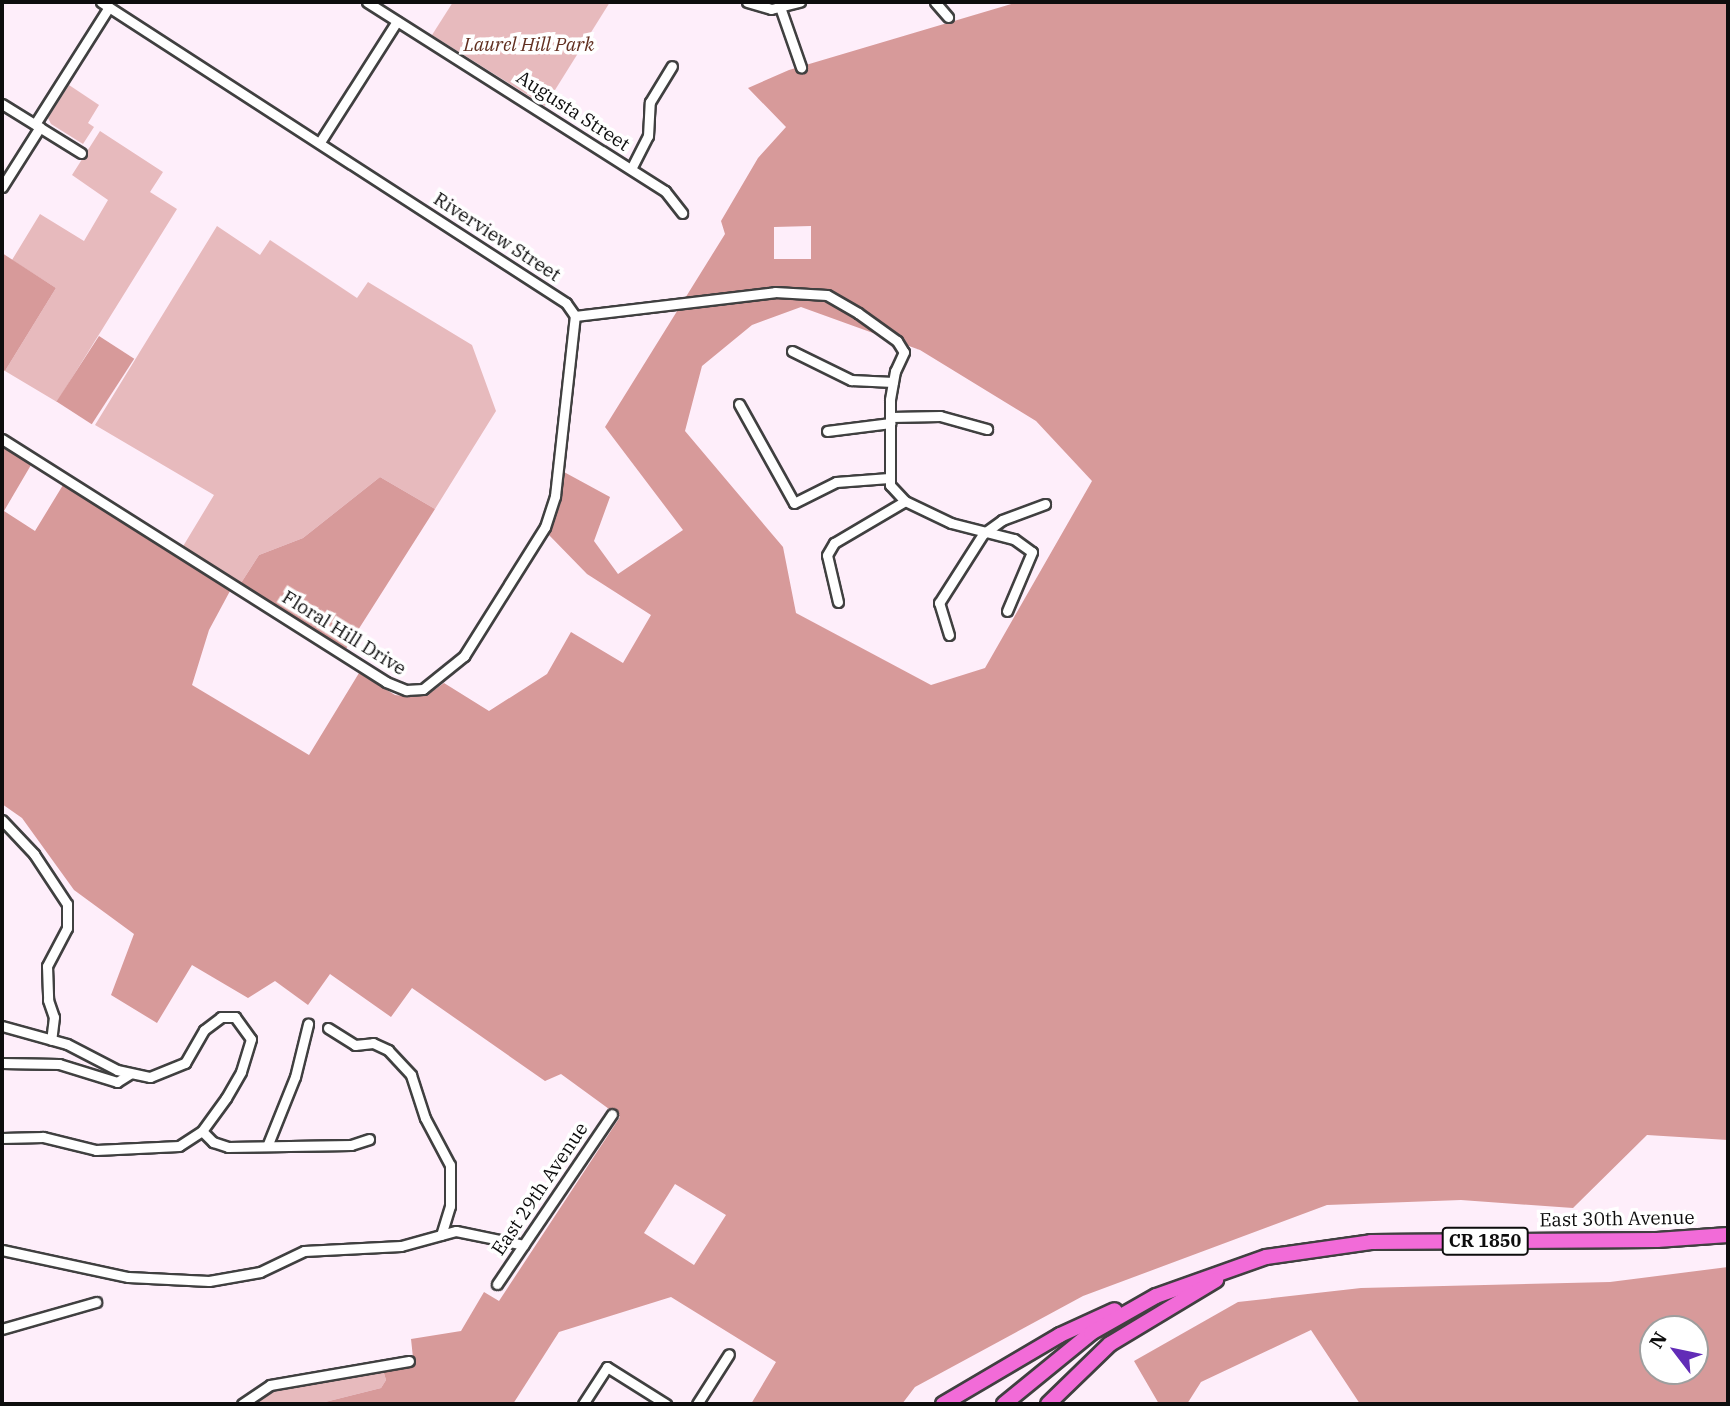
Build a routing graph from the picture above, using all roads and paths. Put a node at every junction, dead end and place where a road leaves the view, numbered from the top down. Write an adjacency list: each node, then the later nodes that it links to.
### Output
1 (367, 2): 8 (street, Augusta Street)
2 (747, 2): 6 (street)
3 (800, 2): 6 (street)
4 (935, 2): 7 (street)
5 (105, 4): 12 (street); 13 (street, Riverview Street)
6 (780, 7): 10 (street)
7 (948, 17)
8 (397, 21): 13 (street); 15 (street, Augusta Street)
9 (672, 66): 15 (street)
10 (801, 67)
11 (2, 104): 12 (street)
12 (38, 126): 14 (street); 16 (street)
13 (320, 142): 18 (street, Riverview Street)
14 (81, 153)
15 (631, 169): 17 (street, Augusta Street)
16 (2, 187)
17 (682, 213)
18 (575, 316): 20 (street); 25 (street, Floral Hill Drive)
19 (792, 351): 20 (street)
20 (893, 382): 22 (street)
21 (739, 404): 26 (street)
22 (891, 420): 23 (street); 24 (street); 26 (street)
23 (987, 429)
24 (827, 431)
25 (2, 439)
26 (889, 478): 27 (street)
27 (905, 500): 29 (street); 30 (street)
28 (1045, 504): 29 (street)
29 (983, 534): 31 (street); 32 (street)
30 (838, 602)
31 (1007, 611)
32 (949, 635)
33 (2, 820): 37 (street)
34 (308, 1024): 44 (street)
35 (2, 1026): 37 (street)
36 (328, 1028): 45 (street)
37 (51, 1040): 39 (street)
38 (2, 1063): 39 (street)
39 (130, 1074): 41 (street)
40 (611, 1114): 47 (street, East 29th Avenue)
41 (202, 1131): 42 (street); 44 (street)
42 (2, 1138)
43 (369, 1139): 44 (street)
44 (268, 1144)
45 (441, 1235): 47 (street); 48 (street)
46 (1728, 1235): 49 (main road, East 30th Avenue / CR 1850)
47 (524, 1245): 50 (street, East 29th Avenue)
48 (2, 1250)
49 (1244, 1263): 51 (main road, East 30th Avenue / CR 1850); 63 (main road)
50 (497, 1284)
51 (1156, 1296): 61 (main road); 62 (main road, East 30th Avenue / CR 1850)
52 (96, 1303): 53 (street)
53 (4, 1330): 54 (street)
54 (2, 1342)
55 (729, 1354): 60 (street)
56 (409, 1361): 57 (street)
57 (242, 1404)
58 (583, 1404): 59 (street)
59 (666, 1404)
60 (697, 1404)
61 (943, 1404)
62 (1004, 1404)
63 (1048, 1404)

